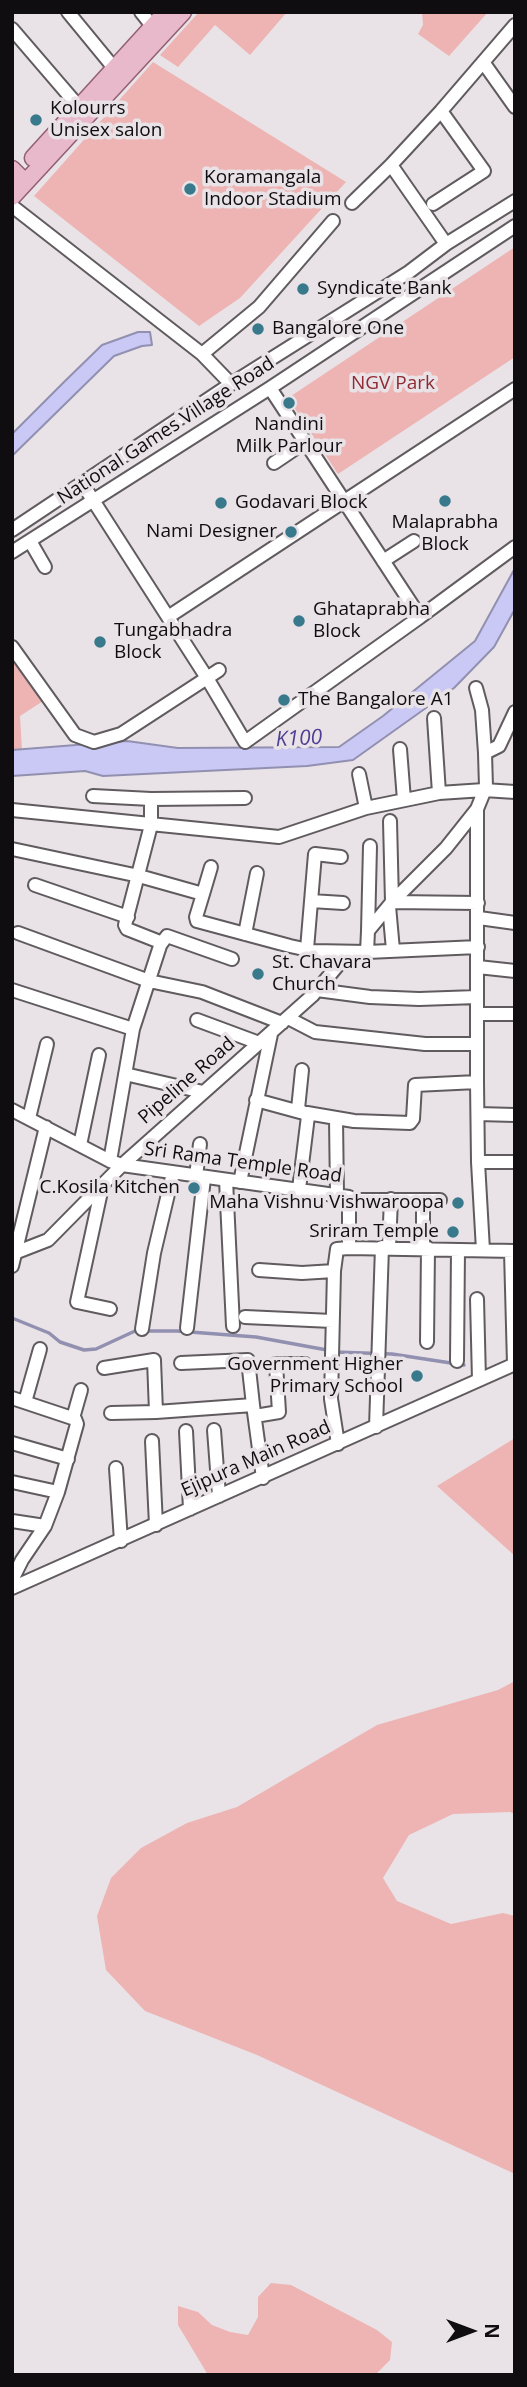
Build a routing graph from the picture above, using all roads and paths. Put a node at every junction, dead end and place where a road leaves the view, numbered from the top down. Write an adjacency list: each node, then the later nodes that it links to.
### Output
1 (68, 12): 9 (street)
2 (141, 12): 6 (street)
3 (166, 12): 6 (main road)
4 (183, 12): 14 (main road)
5 (515, 26): 8 (street)
6 (153, 27): 9 (main road)
7 (12, 29): 10 (street)
8 (483, 62): 11 (street); 12 (street)
9 (114, 68): 10 (main road)
10 (79, 107): 14 (main road)
11 (515, 107)
12 (441, 111): 13 (street); 17 (street)
13 (391, 166): 16 (street); 20 (street)
14 (15, 186): 23 (street)
15 (515, 201): 20 (street, National Games Village Road)
16 (352, 203)
17 (433, 204)
18 (333, 222): 23 (street)
19 (515, 226): 22 (street, National Games Village Road)
20 (446, 244): 21 (street, National Games Village Road)
21 (409, 272): 22 (street); 24 (street, National Games Village Road)
22 (421, 288): 25 (street, National Games Village Road)
23 (202, 354): 24 (street)
24 (231, 384): 29 (street, National Games Village Road)
25 (270, 388): 27 (street); 30 (street, National Games Village Road)
26 (515, 389): 31 (street)
27 (305, 442): 28 (street); 31 (street)
28 (274, 463)
29 (82, 483): 30 (street); 32 (street, National Games Village Road)
30 (93, 501): 33 (street, National Games Village Road); 39 (street)
31 (344, 501): 37 (street); 39 (street)
32 (12, 530)
33 (30, 541): 36 (street, National Games Village Road); 38 (street)
34 (414, 541): 37 (street)
35 (515, 547): 40 (street)
36 (12, 552)
37 (383, 561): 40 (street)
38 (45, 566)
39 (168, 617): 43 (street)
40 (420, 617): 43 (street)
41 (12, 647): 43 (street)
42 (219, 670): 43 (street)
43 (207, 678)
44 (476, 688): 50 (street)
45 (515, 712): 47 (street)
46 (434, 719): 54 (street)
47 (499, 746): 48 (street); 50 (street)
48 (515, 747)
49 (400, 749): 58 (street)
50 (485, 752): 52 (street)
51 (359, 774): 59 (street)
52 (484, 790): 53 (street); 54 (street); 60 (street)
53 (515, 792)
54 (439, 793): 58 (street)
55 (93, 796): 57 (street)
56 (245, 798): 57 (street)
57 (152, 799): 63 (street)
58 (404, 800): 59 (street)
59 (366, 808): 63 (street)
60 (477, 809): 74 (street); 75 (street)
61 (12, 810): 63 (street)
62 (390, 821): 75 (street)
63 (151, 825): 69 (street)
64 (370, 846): 79 (street)
65 (12, 849): 69 (street)
66 (341, 857): 72 (street)
67 (211, 867): 71 (street)
68 (257, 873): 81 (street)
69 (139, 876): 71 (street); 76 (street)
70 (35, 885): 76 (street)
71 (203, 894): 81 (street)
72 (311, 901): 73 (street); 84 (street)
73 (343, 903)
74 (478, 903): 75 (street); 77 (street)
75 (391, 904): 79 (street); 85 (street)
76 (128, 917): 82 (street)
77 (479, 918): 78 (street); 83 (street)
78 (515, 923)
79 (368, 931): 87 (street)
80 (18, 933): 91 (street)
81 (245, 934): 84 (street)
82 (161, 944): 88 (street); 91 (street)
83 (478, 947): 85 (street); 89 (street)
84 (307, 949): 86 (street)
85 (393, 950): 87 (street)
86 (349, 952): 87 (street); 93 (street, Pipeline Road)
87 (367, 952)
88 (232, 959)
89 (478, 967): 90 (street); 94 (street)
90 (515, 971)
91 (149, 981): 98 (street); 99 (street)
92 (12, 990): 99 (street)
93 (317, 990): 94 (street); 98 (street, Pipeline Road)
94 (477, 997): 95 (street)
95 (478, 1014): 96 (street); 103 (street)
96 (515, 1014)
97 (197, 1020): 102 (street)
98 (285, 1021): 100 (street, Pipeline Road); 103 (street)
99 (133, 1029): 106 (street)
100 (271, 1034): 102 (street, Pipeline Road); 109 (street)
101 (47, 1044): 114 (street)
102 (259, 1044): 108 (street, Pipeline Road)
103 (477, 1044): 107 (street)
104 (99, 1055): 118 (street)
105 (302, 1070): 111 (street)
106 (125, 1074): 108 (street); 121 (street)
107 (477, 1082): 112 (street); 115 (street)
108 (203, 1092): 121 (street, Pipeline Road)
109 (256, 1101): 111 (street); 125 (street)
110 (12, 1110): 114 (street, Sri Rama Temple Road)
111 (304, 1113): 115 (street); 127 (street)
112 (478, 1114): 113 (street); 119 (street)
113 (515, 1115)
114 (29, 1118): 116 (street, Sri Rama Temple Road)
115 (336, 1119): 128 (street)
116 (46, 1128): 118 (street, Sri Rama Temple Road); 139 (street)
117 (200, 1143): 123 (street)
118 (80, 1145): 121 (street, Sri Rama Temple Road)
119 (478, 1161): 120 (street); 137 (street)
120 (515, 1162)
121 (116, 1163): 122 (street, Sri Rama Temple Road); 126 (street, Pipeline Road)
122 (173, 1173): 123 (street, Sri Rama Temple Road); 149 (street)
123 (200, 1177): 124 (street, Sri Rama Temple Road); 148 (street)
124 (226, 1180): 125 (street, Sri Rama Temple Road); 147 (street)
125 (240, 1182): 127 (street, Sri Rama Temple Road)
126 (102, 1187): 139 (street, Pipeline Road); 144 (street)
127 (299, 1189): 128 (street, Sri Rama Temple Road)
128 (337, 1195): 130 (street, Sri Rama Temple Road)
129 (391, 1199): 130 (street); 131 (street); 133 (street)
130 (350, 1200): 134 (street, Sri Rama Temple Road)
131 (423, 1200): 132 (street); 135 (street)
132 (440, 1200)
133 (386, 1247): 134 (street); 135 (street); 165 (street)
134 (349, 1248): 142 (street)
135 (425, 1248): 136 (street); 150 (street)
136 (458, 1250): 137 (street); 152 (street)
137 (483, 1250): 138 (street)
138 (513, 1251): 155 (street)
139 (14, 1254): 140 (street)
140 (12, 1266)
141 (259, 1270): 142 (street)
142 (334, 1271): 146 (street)
143 (477, 1299): 157 (street)
144 (110, 1309)
145 (245, 1317): 146 (street)
146 (332, 1321): 170 (street)
147 (233, 1326)
148 (187, 1328)
149 (142, 1329)
150 (427, 1342)
151 (40, 1349): 160 (street)
152 (457, 1361)
153 (181, 1363): 161 (street)
154 (305, 1364): 161 (street)
155 (514, 1364): 157 (street, Ejipura Main Road)
156 (104, 1368): 162 (street)
157 (479, 1380): 165 (street, Ejipura Main Road)
158 (81, 1390): 164 (street)
159 (12, 1398): 160 (street)
160 (25, 1402): 164 (street)
161 (254, 1411): 162 (street); 173 (street)
162 (156, 1412): 163 (street)
163 (111, 1413)
164 (73, 1418): 171 (street)
165 (376, 1427): 170 (street, Ejipura Main Road)
166 (214, 1430): 176 (street)
167 (186, 1431): 177 (street)
168 (152, 1441): 179 (street)
169 (12, 1443): 171 (street)
170 (338, 1444): 173 (street, Ejipura Main Road)
171 (68, 1459): 175 (street)
172 (116, 1468): 181 (street)
173 (263, 1478): 176 (street, Ejipura Main Road)
174 (12, 1482): 175 (street)
175 (58, 1492): 180 (street)
176 (219, 1496): 177 (street, Ejipura Main Road)
177 (190, 1509): 179 (street, Ejipura Main Road)
178 (12, 1521): 180 (street)
179 (156, 1525): 181 (street, Ejipura Main Road)
180 (44, 1526): 182 (street)
181 (121, 1541): 184 (street, Ejipura Main Road)
182 (17, 1560): 183 (street)
183 (12, 1580)
184 (12, 1588)

